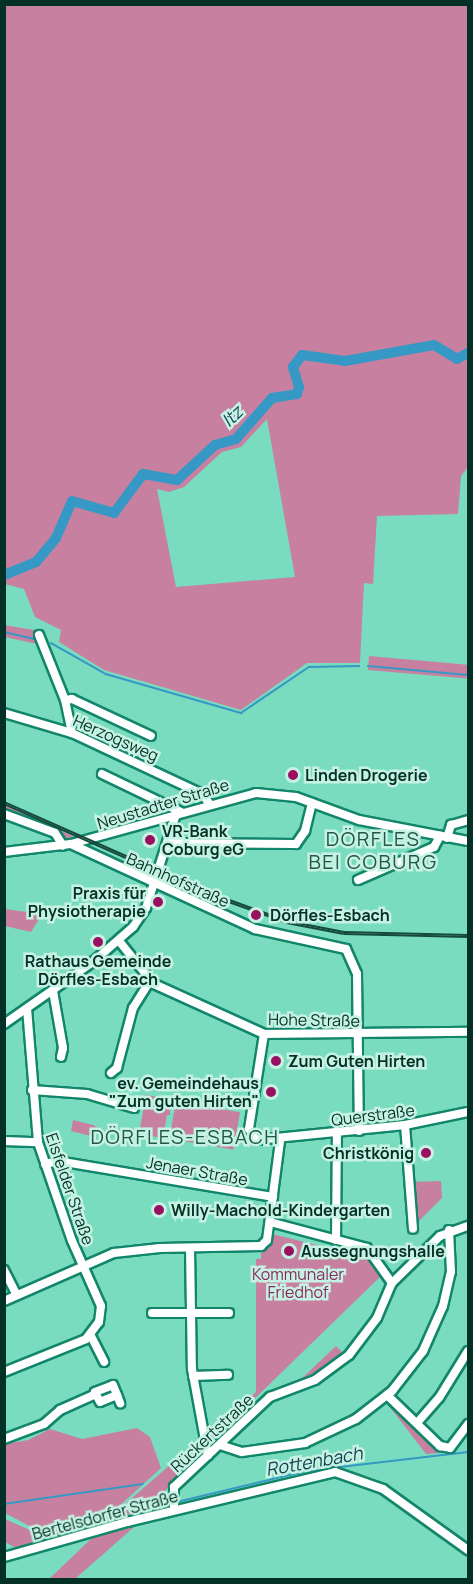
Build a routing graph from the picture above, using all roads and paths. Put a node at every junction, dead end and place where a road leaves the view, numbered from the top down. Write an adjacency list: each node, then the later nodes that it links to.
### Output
1 (39, 635): 2 (street)
2 (65, 700): 4 (street); 5 (street)
3 (4, 714): 4 (street, Herzogsweg)
4 (72, 732): 7 (street, Herzogsweg)
5 (151, 735)
6 (102, 774): 9 (street)
7 (209, 803): 8 (street, Neustadter Straße); 9 (street, Neustadter Straße)
8 (312, 803): 12 (street, Neustadter Straße); 14 (street)
9 (178, 813): 14 (street); 15 (street, Neustadter Straße)
10 (4, 814): 15 (street, Bahnhofstraße)
11 (468, 820): 12 (street)
12 (444, 837): 13 (street, Neustadter Straße); 17 (street)
13 (468, 841)
14 (167, 843): 18 (street)
15 (67, 845): 16 (street, Neustadter Straße); 18 (street, Bahnhofstraße)
16 (4, 852)
17 (358, 880)
18 (155, 882): 19 (street); 26 (street, Bahnhofstraße)
19 (119, 941): 20 (street, Hohe Straße); 21 (street)
20 (150, 981): 25 (street, Hohe Straße); 28 (street)
21 (53, 991): 22 (street); 27 (street)
22 (27, 1009): 23 (street); 29 (street, Eisfelder Straße)
23 (4, 1024)
24 (468, 1032): 26 (street, Hohe Straße)
25 (264, 1034): 26 (street, Hohe Straße); 36 (street, Querstraße)
26 (360, 1035): 33 (street)
27 (61, 1057)
28 (111, 1074)
29 (32, 1090): 30 (street); 37 (street, Eisfelder Straße)
30 (134, 1107)
31 (468, 1112): 32 (street, Querstraße)
32 (405, 1125): 33 (street, Querstraße); 42 (street)
33 (359, 1131): 34 (street, Querstraße)
34 (337, 1133): 36 (street, Querstraße); 44 (street)
35 (4, 1141): 37 (street)
36 (280, 1141): 39 (street)
37 (38, 1142): 38 (street, Eisfelder Straße)
38 (45, 1164): 39 (street, Jenaer Straße); 46 (street, Eisfelder Straße)
39 (273, 1197): 40 (street)
40 (270, 1222): 44 (street); 45 (street)
41 (468, 1226): 43 (street)
42 (413, 1229)
43 (449, 1230): 48 (street, Rückertstraße); 60 (street)
44 (336, 1240): 48 (street)
45 (190, 1248): 46 (street); 52 (street)
46 (82, 1265): 49 (street); 54 (street, Eisfelder Straße)
47 (4, 1270): 49 (street)
48 (392, 1283): 65 (street, Rückertstraße)
49 (17, 1295): 50 (street)
50 (4, 1301)
51 (152, 1313): 52 (street)
52 (190, 1313): 53 (street); 59 (street)
53 (228, 1313)
54 (91, 1336): 56 (street); 57 (street)
55 (468, 1351): 62 (street)
56 (104, 1362)
57 (4, 1372)
58 (228, 1375): 59 (street)
59 (193, 1376): 66 (street)
60 (387, 1395): 62 (street); 65 (street)
61 (119, 1399): 64 (street)
62 (417, 1424): 63 (street)
63 (468, 1424)
64 (4, 1439)
65 (220, 1445): 66 (street, Rückertstraße)
66 (208, 1456): 67 (street, Rückertstraße)
67 (173, 1505): 68 (street, Bertelsdorfer Straße); 69 (street, Bertelsdorfer Straße)
68 (468, 1550)
69 (4, 1557)

